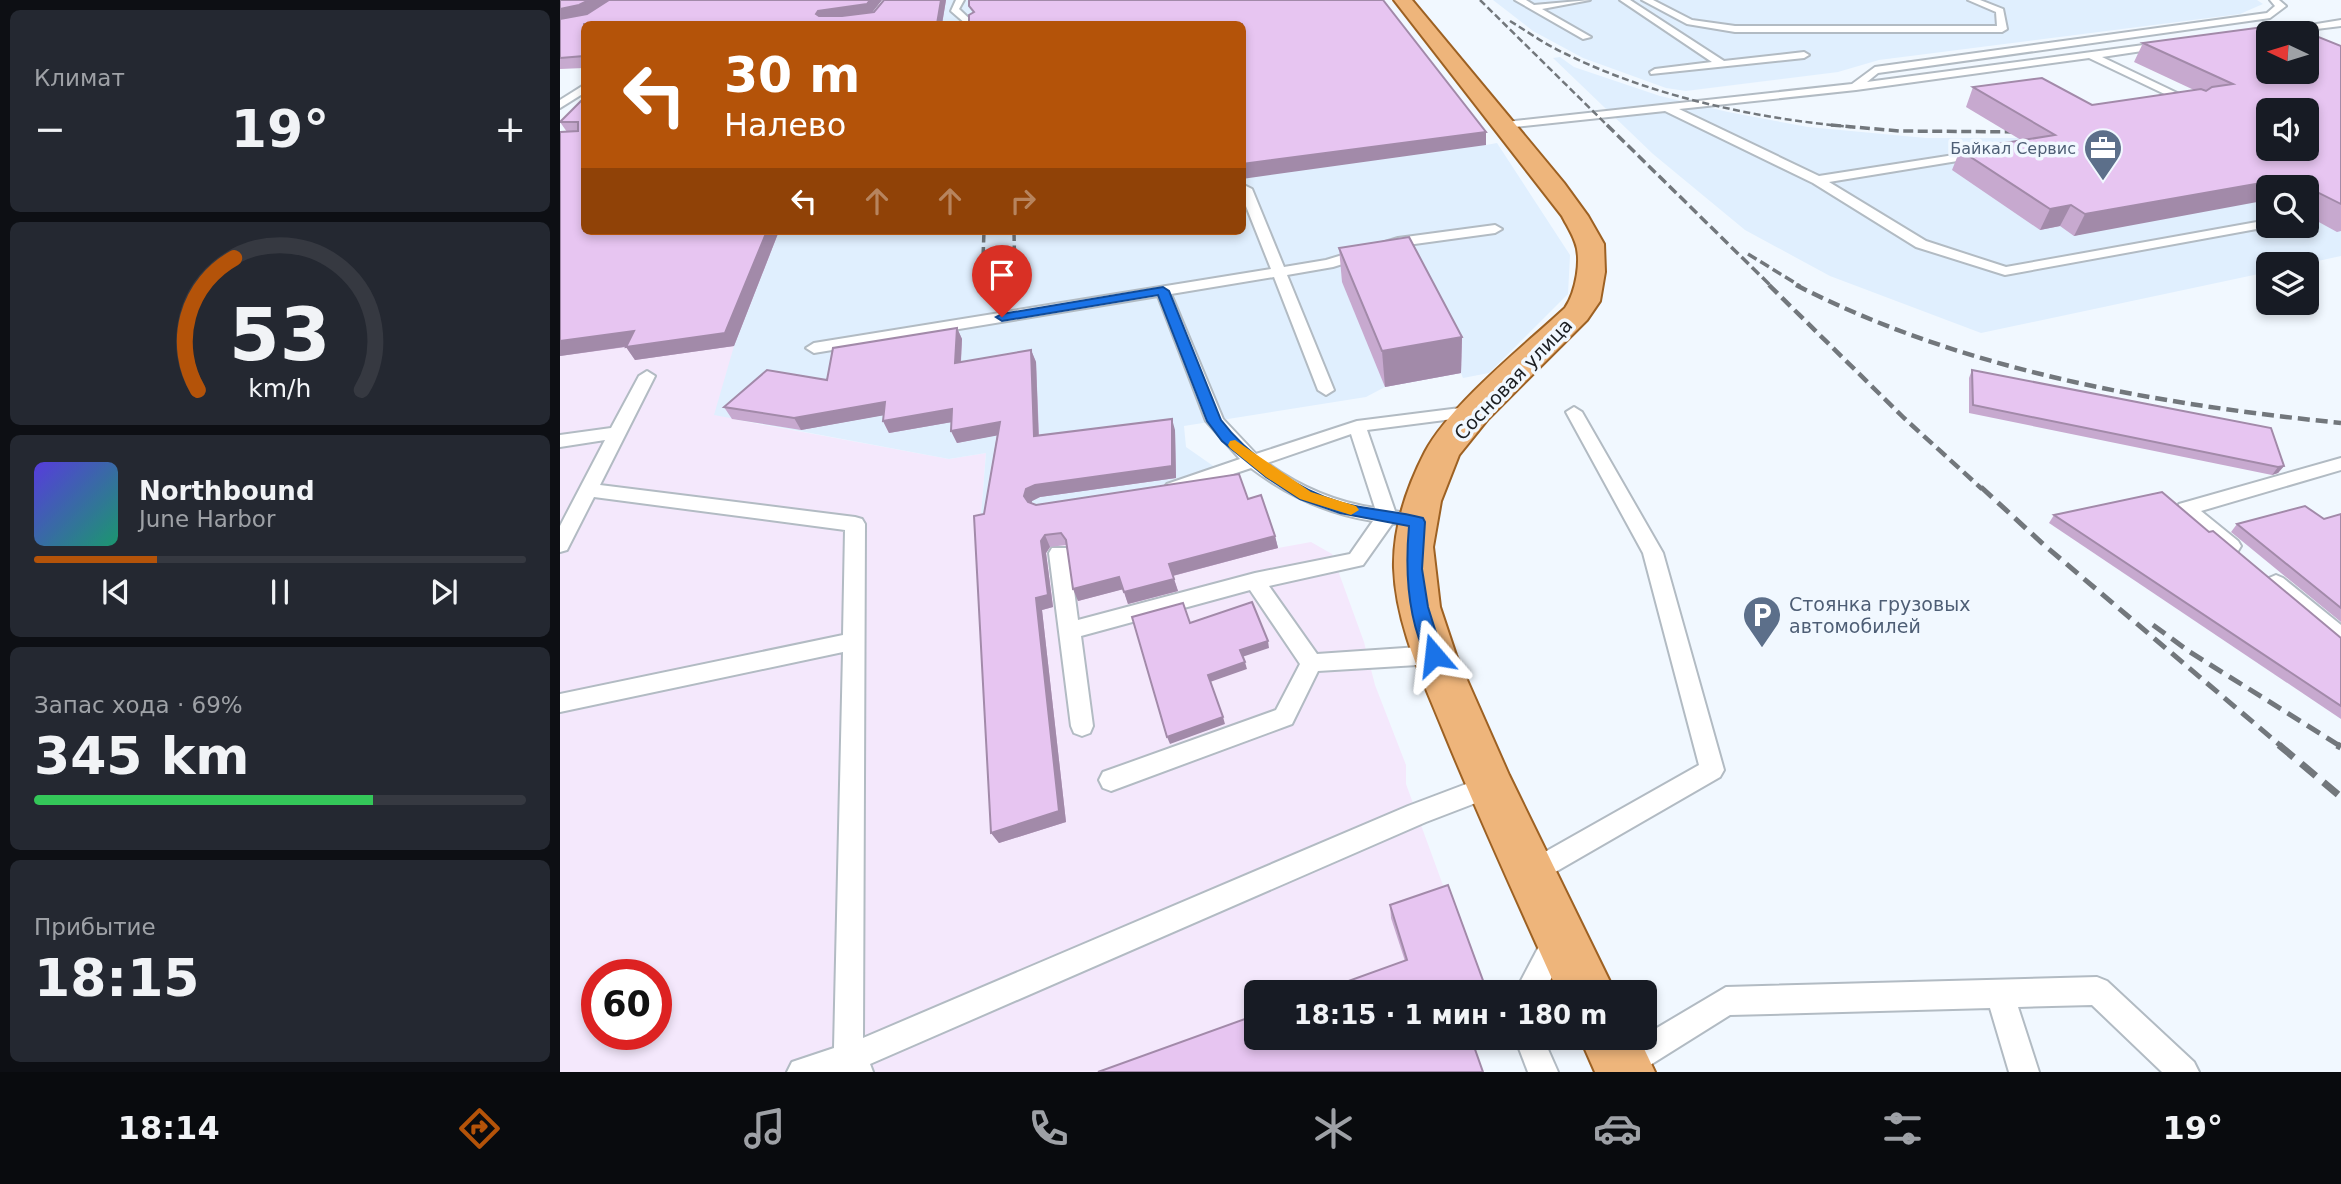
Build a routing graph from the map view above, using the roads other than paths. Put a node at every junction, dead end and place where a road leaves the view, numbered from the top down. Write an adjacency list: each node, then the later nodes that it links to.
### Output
1 (960, 0): 10 (lane)
2 (1403, 0): 24 (main road, Сосновая улица)
3 (1518, 0): 9 (lane)
4 (1586, 0): 9 (lane)
5 (1624, 0): 17 (lane)
6 (1646, 0): 7 (lane)
7 (1972, 0)
8 (2274, 0): 19 (lane)
9 (1535, 7): 13 (lane)
10 (968, 21)
11 (2341, 23): 12 (lane)
12 (2319, 26)
13 (1586, 37)
14 (2175, 44): 16 (lane)
15 (1804, 55): 17 (lane)
16 (2091, 55): 19 (lane); 22 (lane)
17 (1721, 64): 18 (lane)
18 (1655, 72)
19 (1855, 87): 23 (lane)
20 (566, 97): 21 (lane)
21 (560, 105)
22 (2195, 105)
23 (1666, 107): 24 (lane); 26 (lane)
24 (1506, 125): 35 (main road, Сосновая улица)
25 (1994, 151): 26 (lane)
26 (1817, 180): 28 (lane)
27 (1246, 189): 30 (lane)
28 (2256, 226)
29 (1495, 229): 30 (lane)
30 (1279, 272): 31 (lane); 34 (lane)
31 (1163, 291): 32 (lane); 40 (lane)
32 (814, 348)
33 (647, 376): 38 (lane)
34 (1326, 390)
35 (1476, 411): 37 (lane); 44 (main road, Сосновая улица)
36 (1574, 412): 57 (lane)
37 (1357, 426): 40 (lane); 44 (lane)
38 (618, 433): 39 (lane); 42 (lane)
39 (560, 441)
40 (1254, 460): 43 (lane); 44 (lane)
41 (2341, 464): 49 (lane)
42 (588, 490): 45 (lane); 50 (lane)
43 (1151, 491)
44 (1402, 519): 47 (lane); 51 (main road, Сосновая улица)
45 (560, 545)
46 (1059, 553): 48 (lane)
47 (1255, 581): 48 (lane); 52 (lane)
48 (1070, 631): 54 (lane)
49 (2341, 637)
50 (854, 641): 53 (lane); 64 (lane)
51 (1434, 655): 52 (lane); 56 (main road, Сосновая улица)
52 (1311, 663): 55 (lane)
53 (560, 703)
54 (1082, 726)
55 (1111, 780)
56 (1490, 786): 57 (main road, Сосновая улица); 64 (lane)
57 (1531, 874): 58 (main road, Сосновая улица)
58 (1560, 936): 59 (lane); 60 (main road, Сосновая улица)
59 (1536, 980)
60 (1581, 980)
61 (2000, 993): 63 (lane); 67 (lane); 68 (lane)
62 (1534, 1050): 66 (lane)
63 (1618, 1058)
64 (853, 1065): 65 (lane)
65 (802, 1072)
66 (1543, 1072)
67 (2024, 1072)
68 (2184, 1072)

